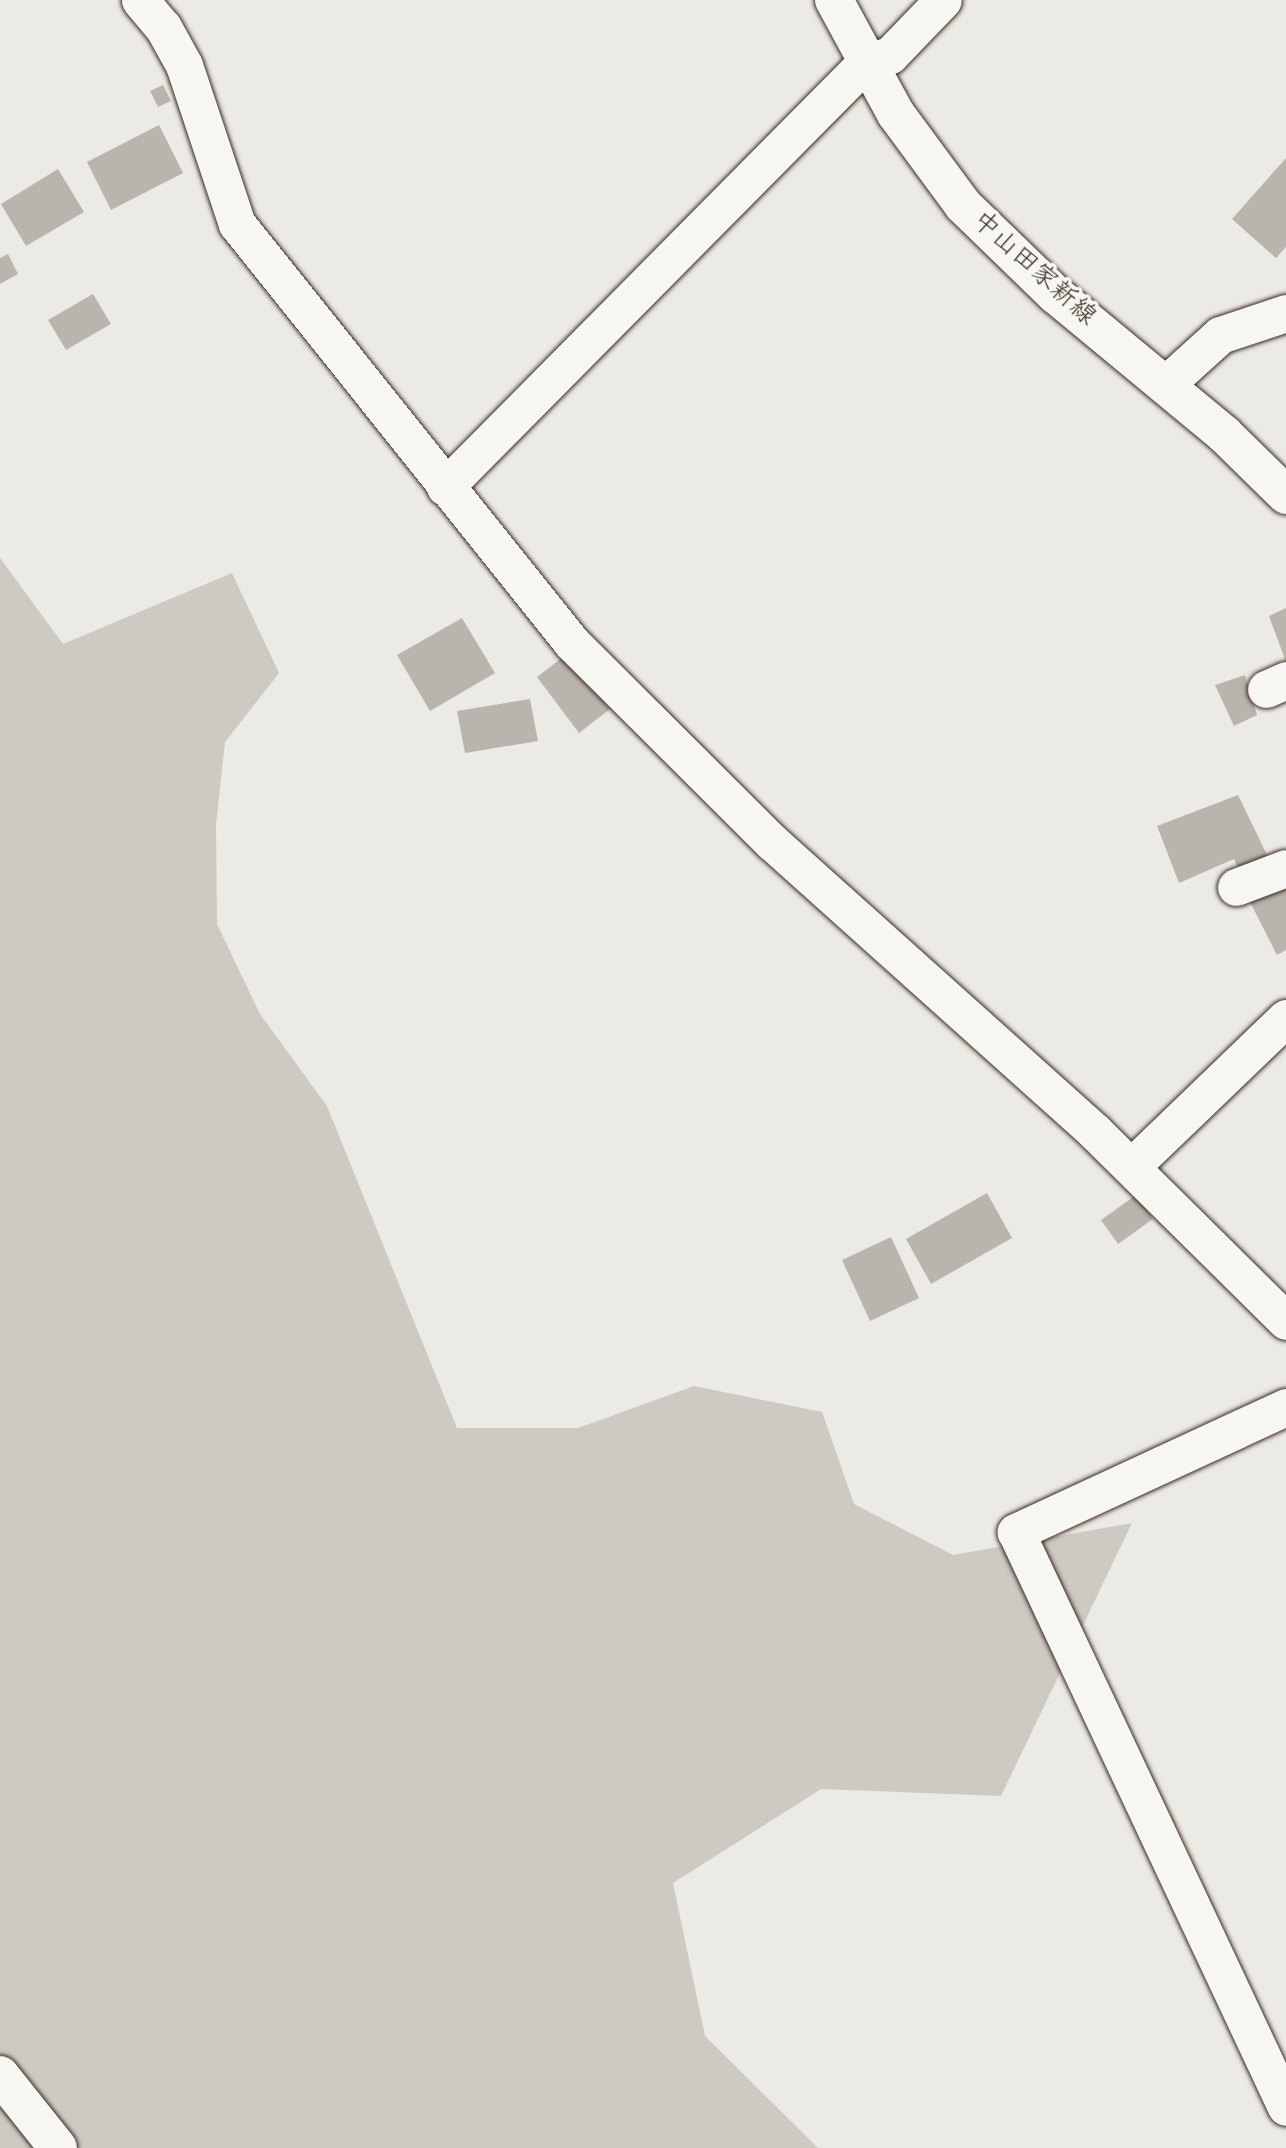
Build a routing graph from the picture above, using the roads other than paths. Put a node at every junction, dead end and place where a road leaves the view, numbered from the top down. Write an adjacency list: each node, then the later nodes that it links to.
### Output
1 (140, 0): 7 (street)
2 (834, 0): 4 (main road, 中山田家新線)
3 (943, 0): 4 (street)
4 (866, 62): 6 (main road, 中山田家新線); 7 (street)
5 (1286, 313): 6 (street)
6 (1166, 384): 8 (main road, 中山田家新線)
7 (445, 487): 12 (street)
8 (1286, 495)
9 (1286, 867): 10 (street)
10 (1236, 887)
11 (1286, 1018): 12 (street)
12 (1131, 1167): 13 (street)
13 (1286, 1321)
14 (1286, 1407): 16 (street)
15 (0, 2075): 17 (main road)
16 (1286, 2108)
17 (58, 2148)

